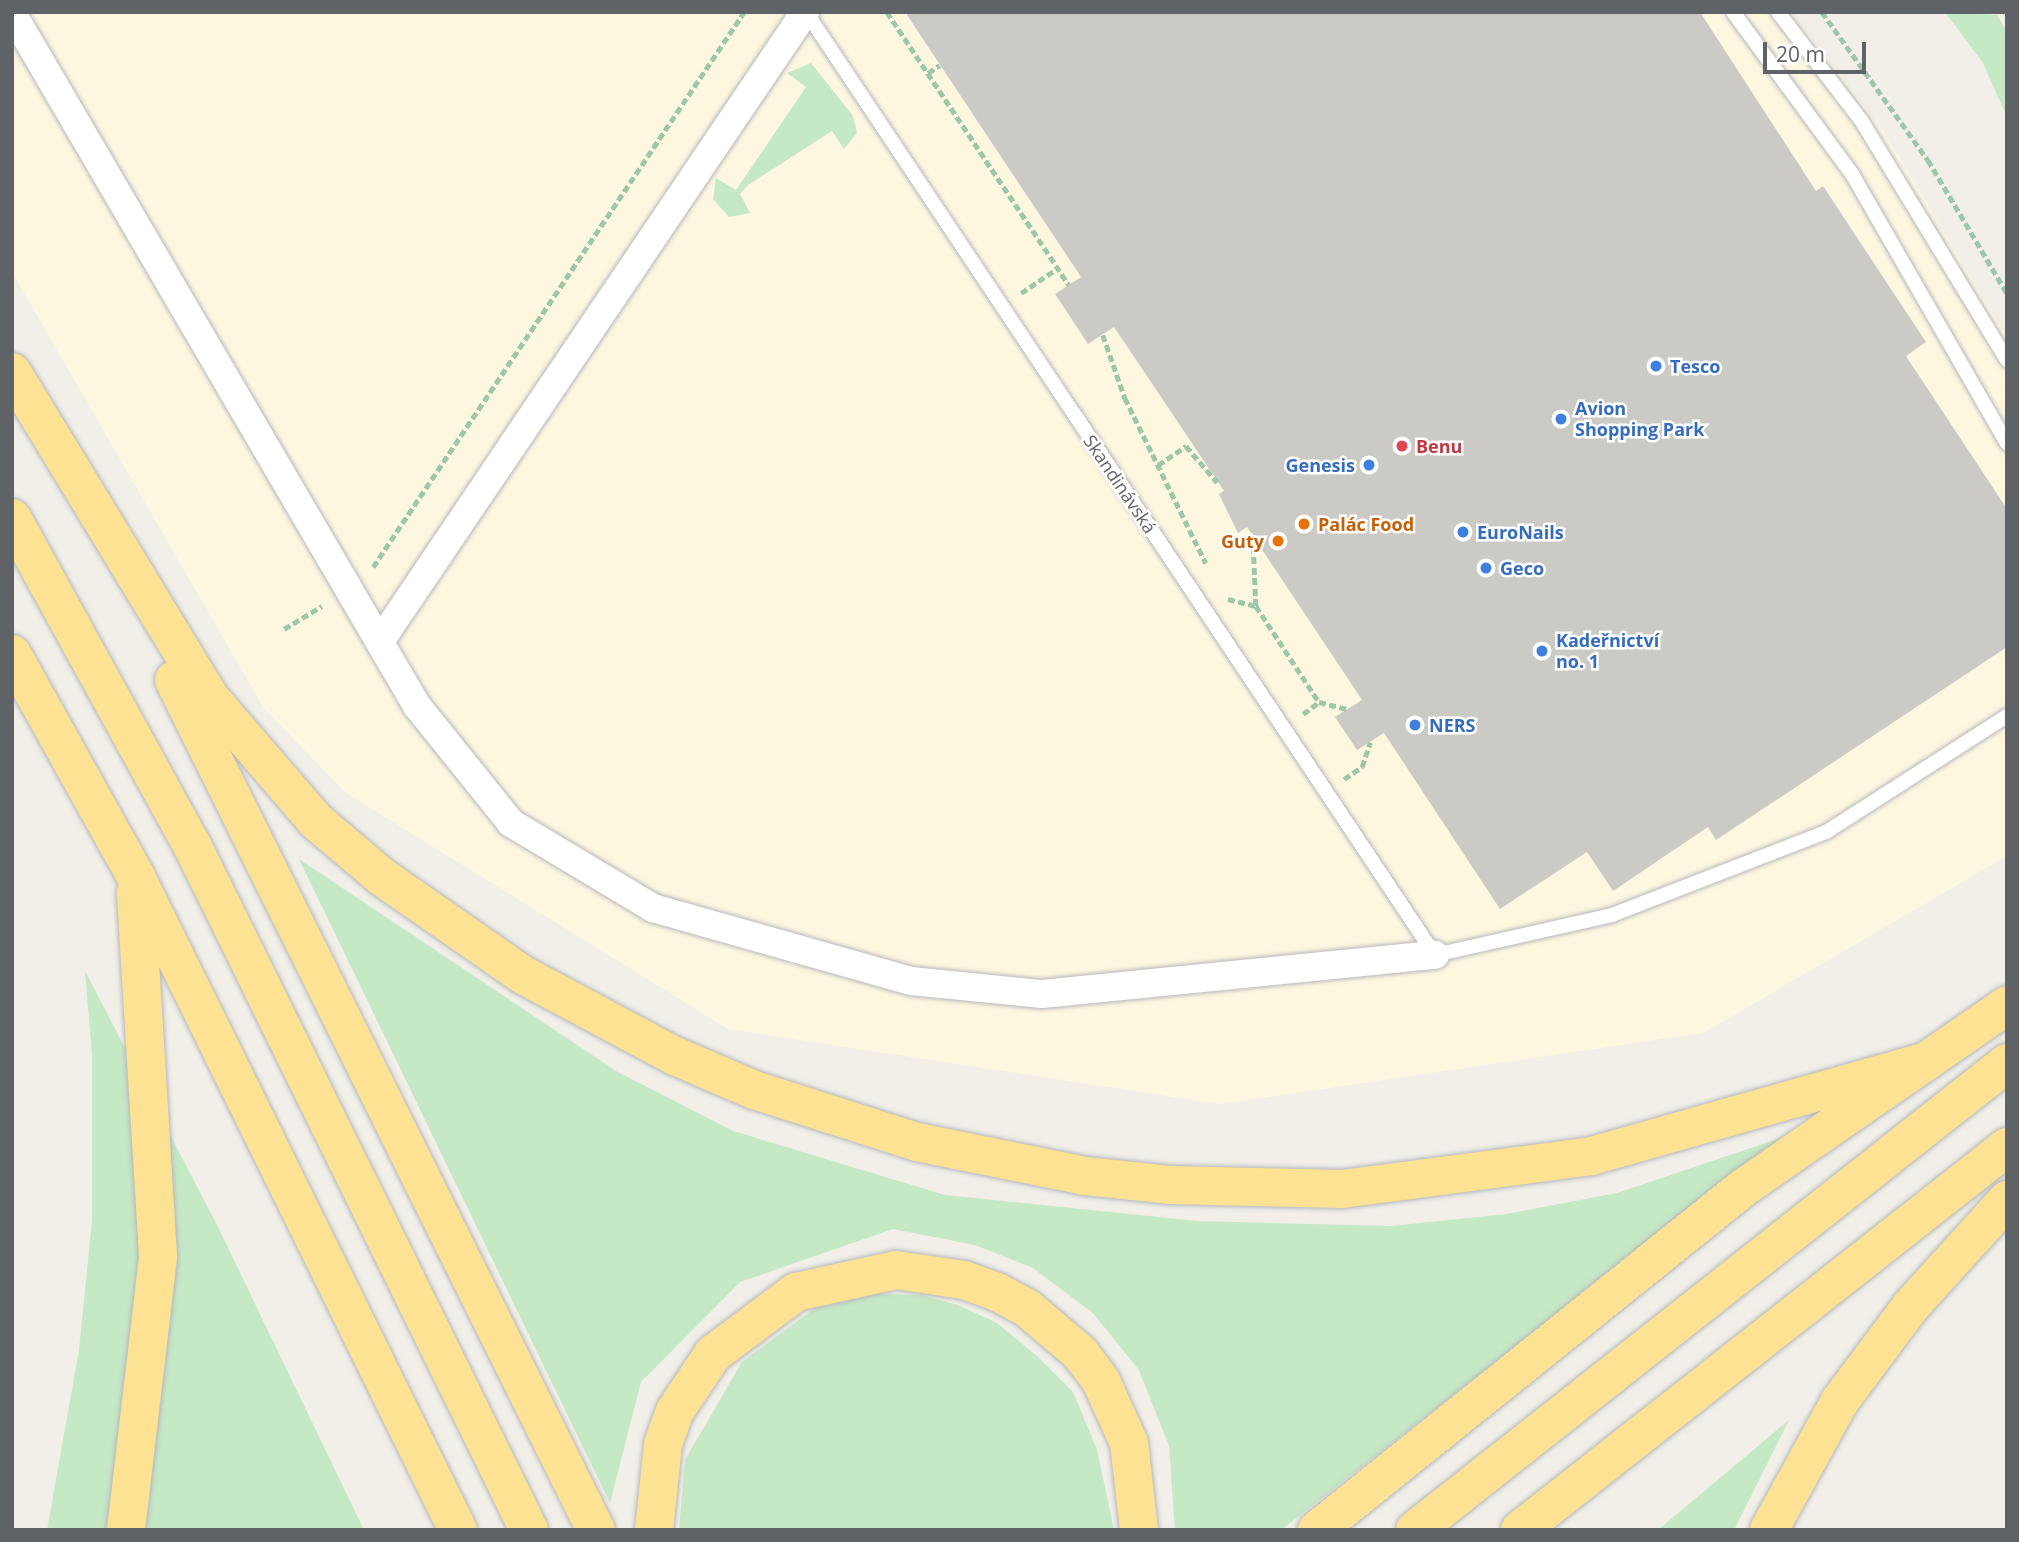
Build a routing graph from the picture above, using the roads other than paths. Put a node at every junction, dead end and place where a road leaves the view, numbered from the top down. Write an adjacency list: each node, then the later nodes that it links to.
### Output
1 (806, 12): 10 (street); 14 (lane, Skandinávská)
2 (1733, 12): 7 (lane)
3 (1778, 12): 5 (lane)
4 (12, 13): 10 (street)
5 (2007, 360)
6 (12, 372): 8 (highway)
7 (2007, 444)
8 (63, 459): 16 (highway); 23 (highway)
9 (12, 517): 22 (highway)
10 (381, 640): 14 (street)
11 (12, 654): 13 (highway)
12 (2007, 716): 14 (lane)
13 (135, 877): 20 (highway); 21 (highway)
14 (1435, 955)
15 (2007, 1005): 16 (highway)
16 (1920, 1063): 26 (highway)
17 (2007, 1063): 27 (highway)
18 (2007, 1147): 28 (highway)
19 (2007, 1199): 29 (highway)
20 (126, 1530)
21 (458, 1530)
22 (529, 1530)
23 (596, 1530)
24 (654, 1530): 25 (highway)
25 (1139, 1530)
26 (1317, 1530)
27 (1415, 1530)
28 (1520, 1530)
29 (1769, 1530)

